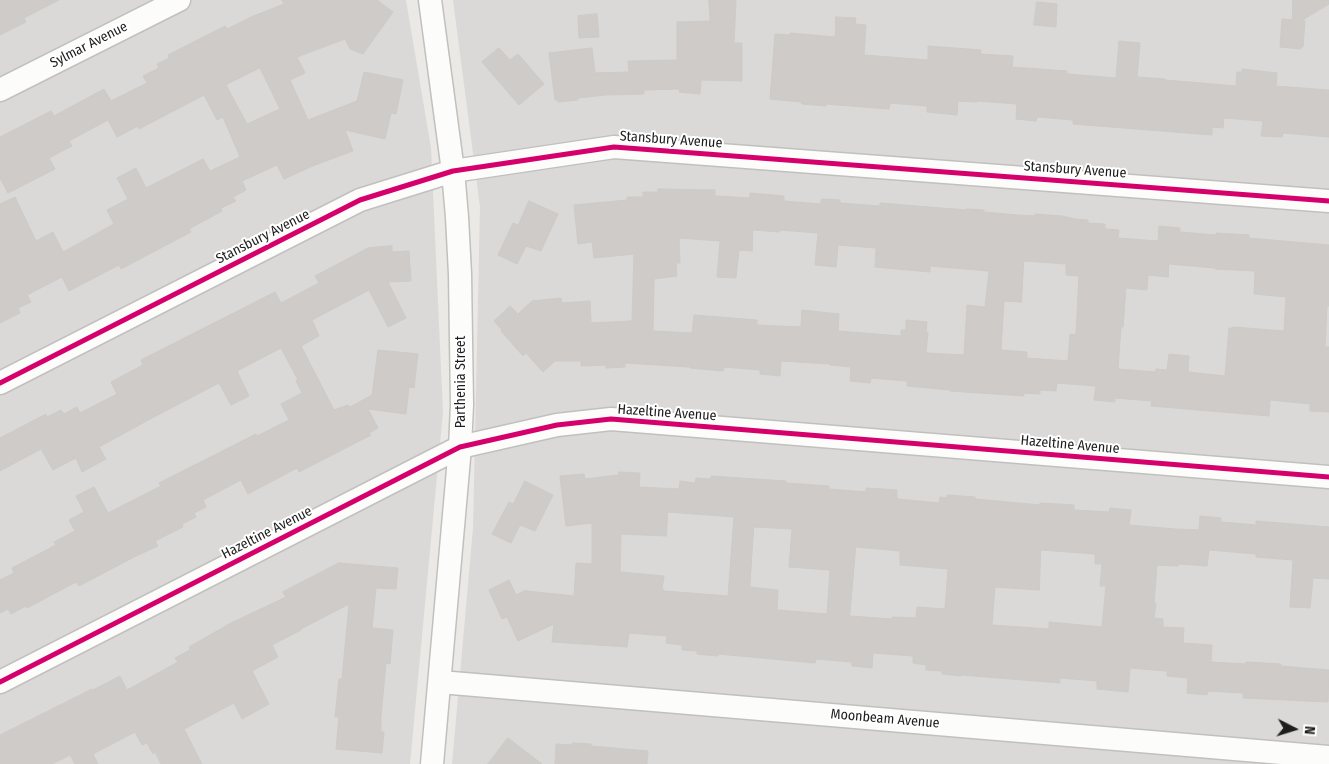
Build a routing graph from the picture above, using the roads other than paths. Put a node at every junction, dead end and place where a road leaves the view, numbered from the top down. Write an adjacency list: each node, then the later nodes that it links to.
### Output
1 (179, 0): 3 (street, Sylmar Avenue)
2 (430, 0): 4 (street, Parthenia Street)
3 (0, 90)
4 (453, 171): 5 (street, Stansbury Avenue); 6 (street, Stansbury Avenue); 7 (street, Parthenia Street)
5 (1329, 201)
6 (0, 383)
7 (460, 447): 8 (street, Hazeltine Avenue); 9 (street, Hazeltine Avenue); 10 (street, Parthenia Street)
8 (1329, 478)
9 (0, 682)
10 (440, 682): 11 (street, Moonbeam Avenue); 12 (street, Parthenia Street)
11 (1329, 757)
12 (432, 764)

